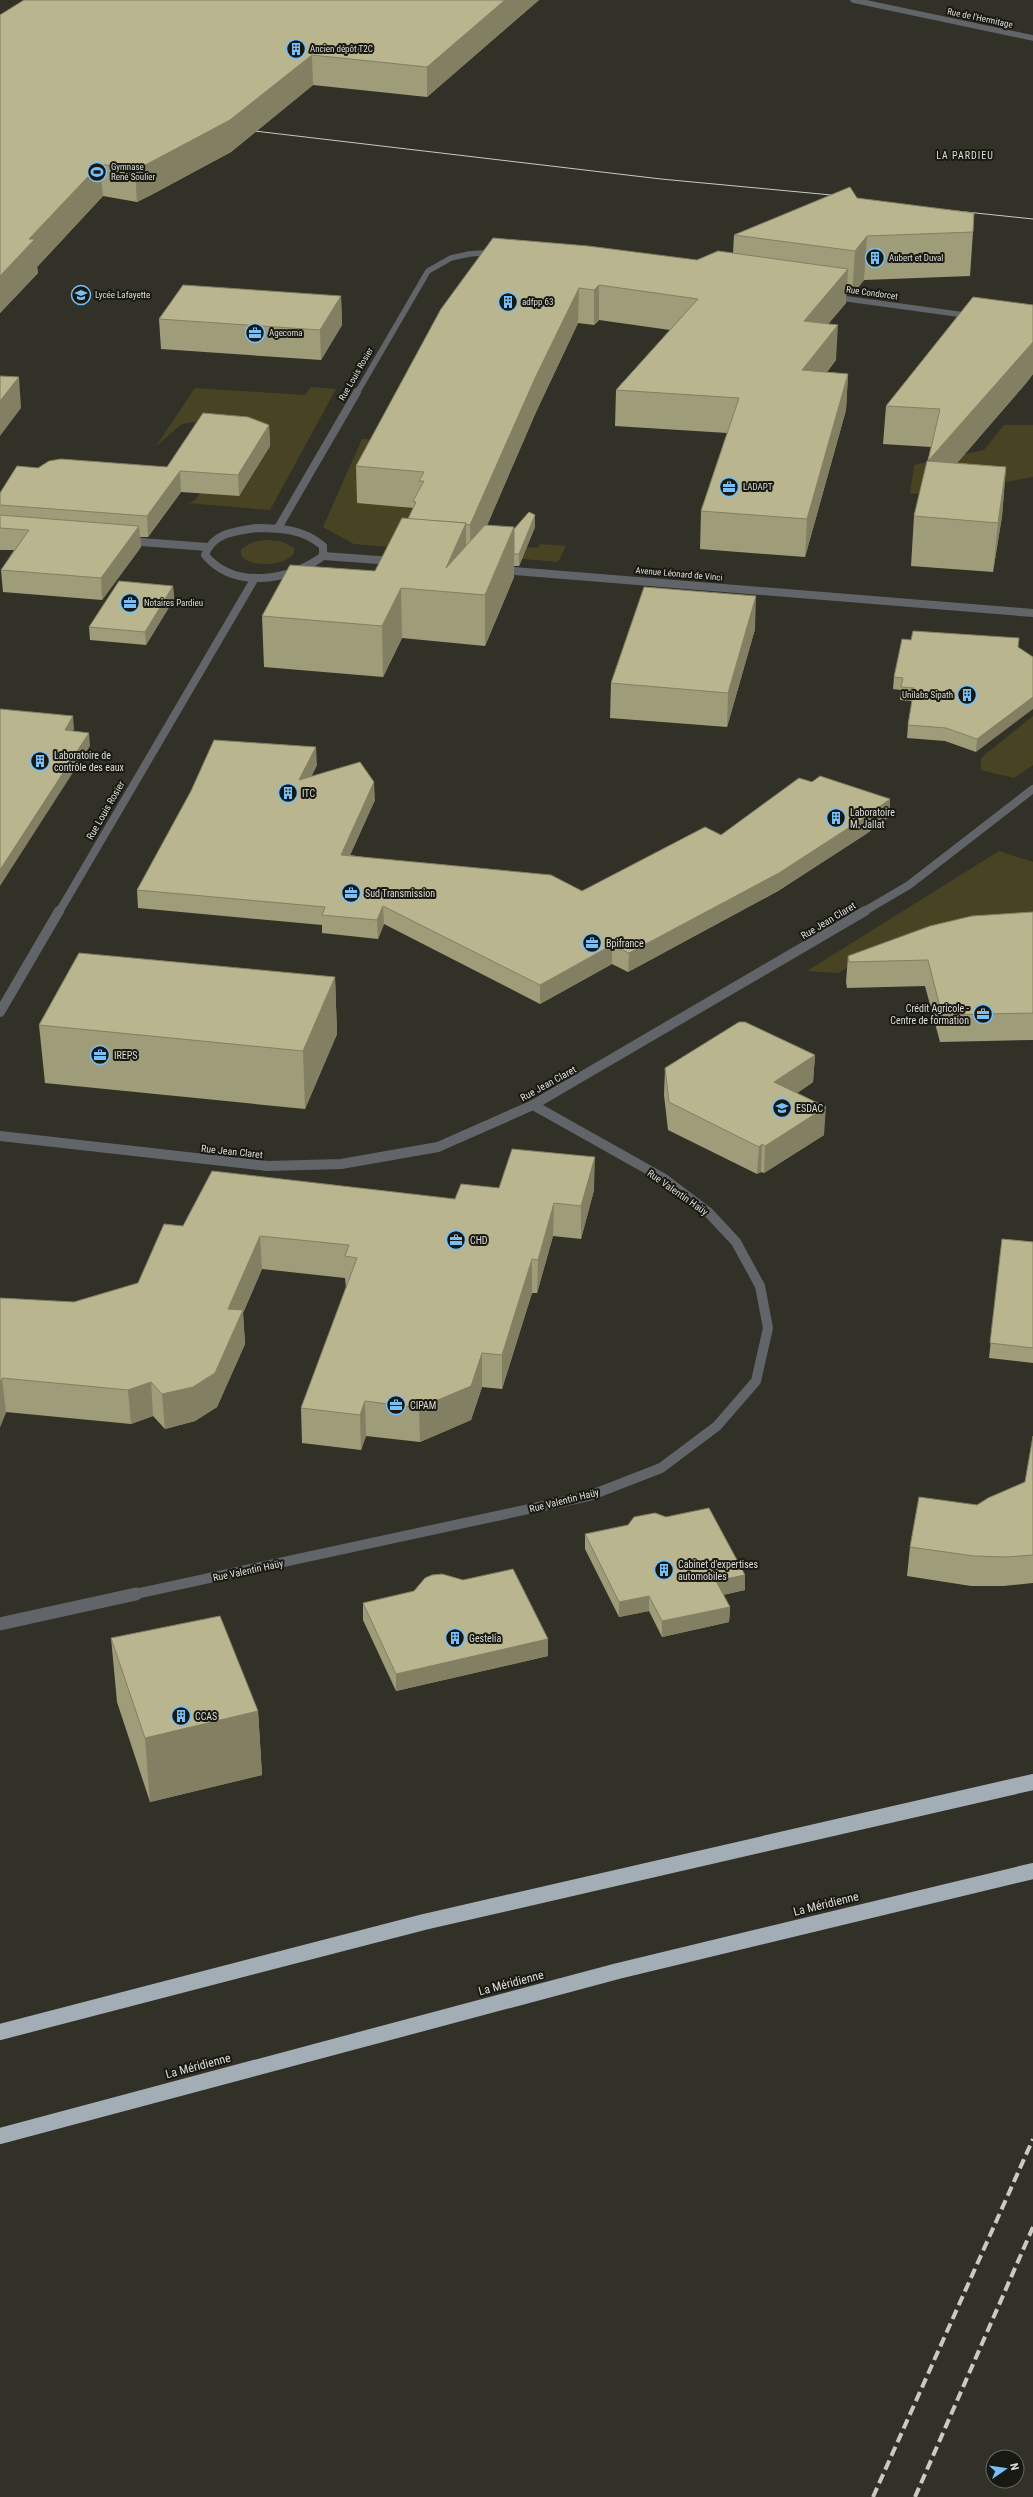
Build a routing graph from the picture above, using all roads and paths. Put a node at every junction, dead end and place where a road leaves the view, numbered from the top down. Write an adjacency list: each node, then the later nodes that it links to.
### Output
1 (853, 0): 2 (street, Rue de l'Hermitage)
2 (1033, 38)
3 (506, 252): 6 (street, Rue Louis Rosier)
4 (824, 296): 5 (street, Rue Condorcet)
5 (980, 317)
6 (278, 528): 8 (street); 9 (street)
7 (118, 540): 8 (street)
8 (207, 547): 12 (street)
9 (323, 556): 10 (street); 12 (street)
10 (398, 562)
11 (493, 569): 13 (street, Avenue Léonard de Vinci)
12 (255, 578): 15 (street, Rue Louis Rosier)
13 (1033, 613)
14 (1033, 789): 16 (street, Rue Jean Claret)
15 (0, 1012)
16 (532, 1105): 17 (street, Rue Jean Claret); 18 (street, Rue Valentin Haüy)
17 (0, 1136)
18 (0, 1624)
19 (1033, 1782): 21 (highway)
20 (1033, 1871): 22 (highway, La Méridienne)
21 (0, 2032)
22 (0, 2136)

